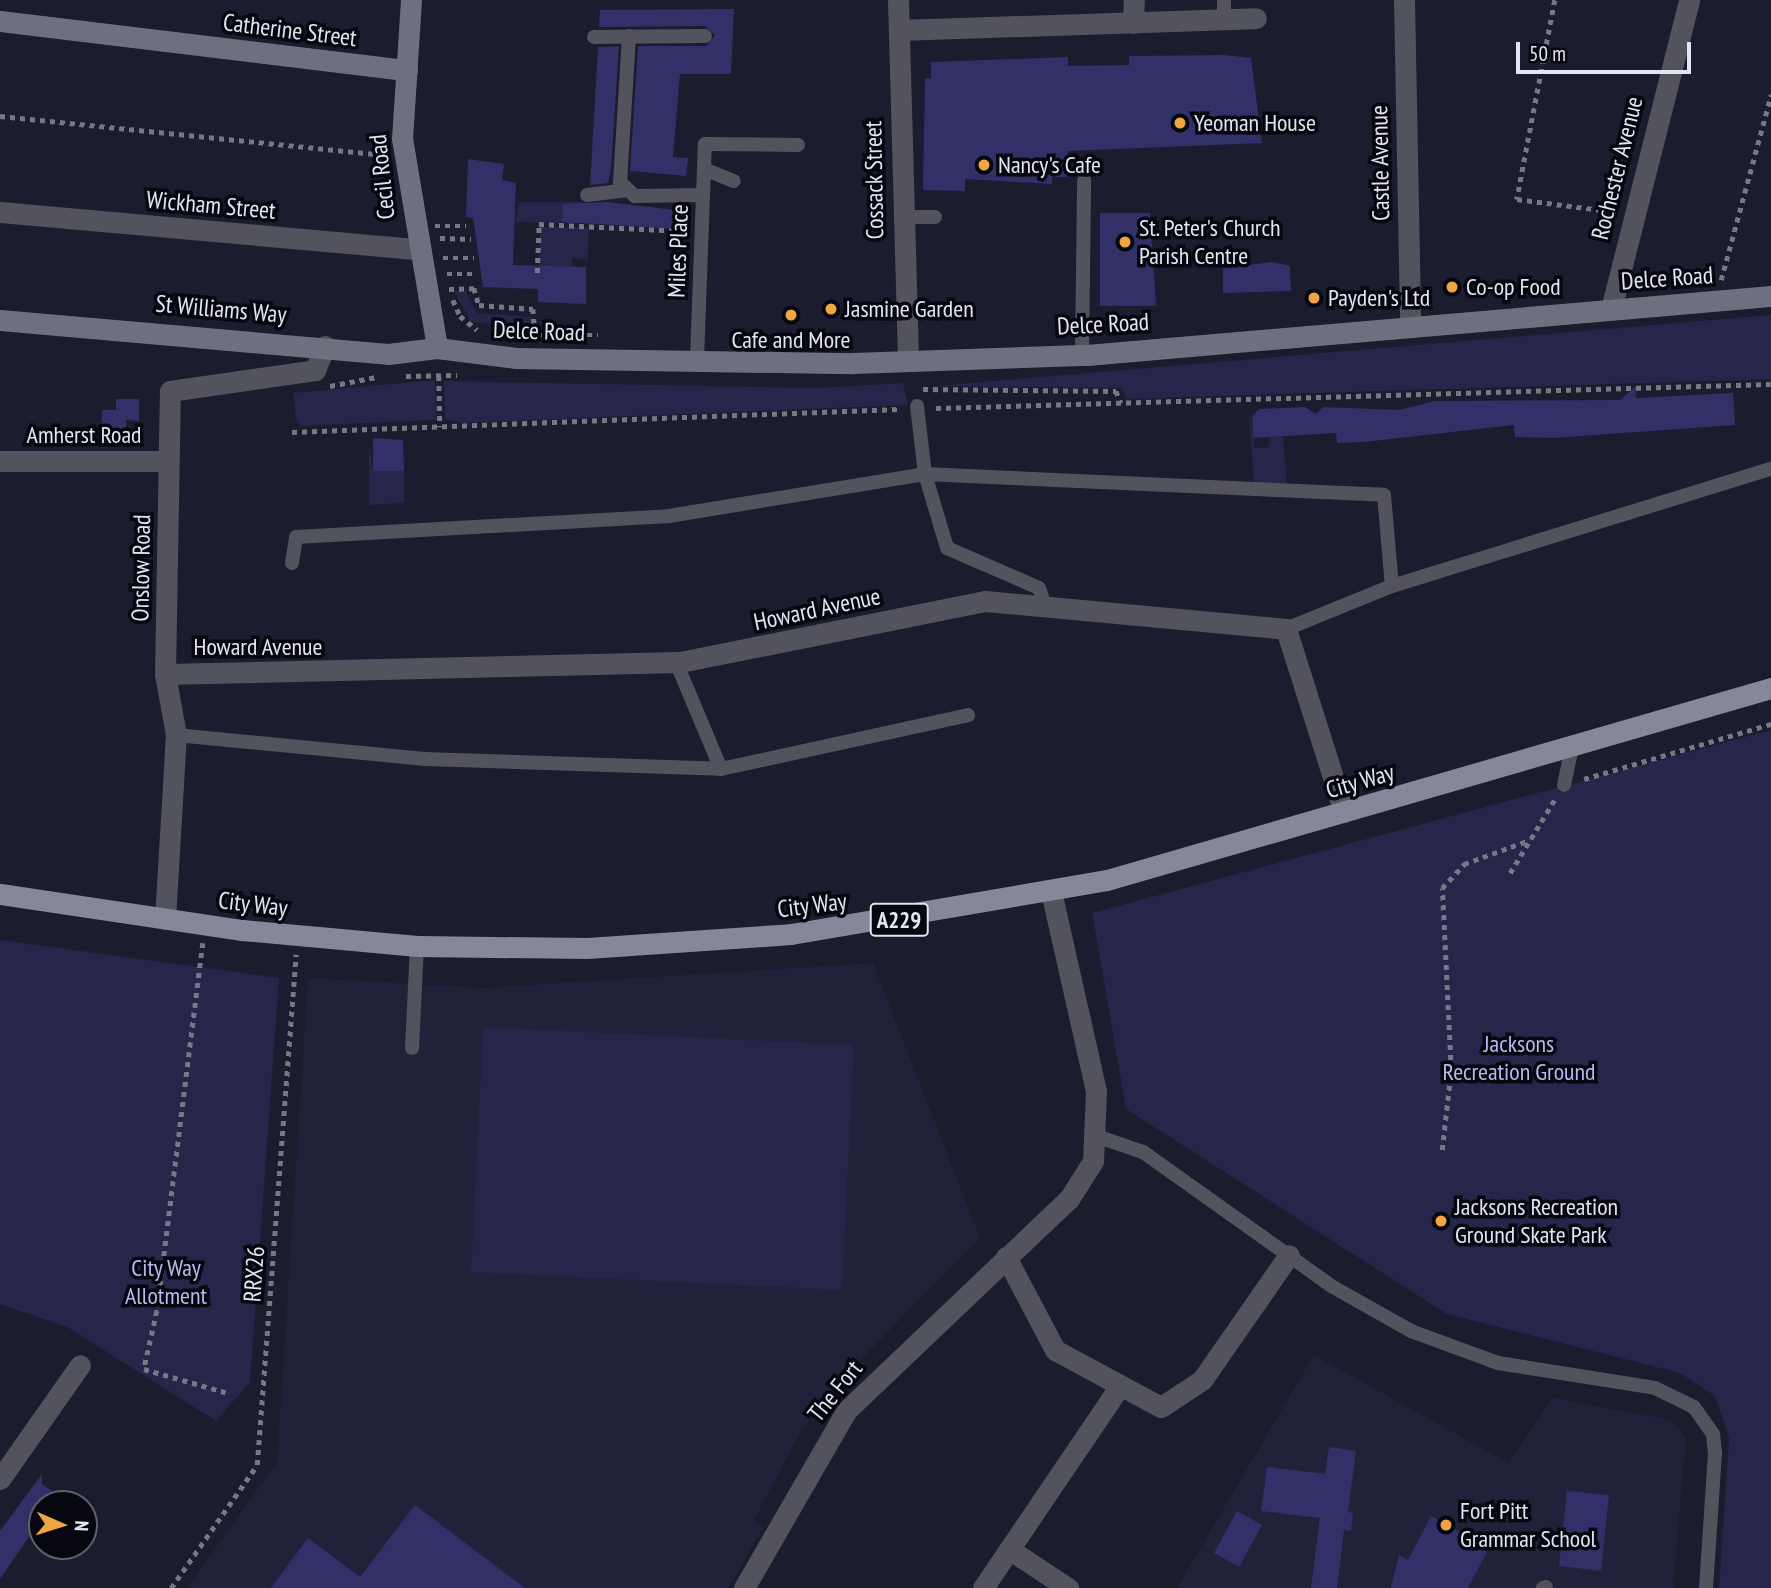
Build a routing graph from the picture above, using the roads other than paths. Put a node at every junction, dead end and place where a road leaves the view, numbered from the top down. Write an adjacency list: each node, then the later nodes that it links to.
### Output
1 (411, 0): 15 (street, Cecil Road)
2 (898, 0): 11 (street, Cossack Street)
3 (1134, 0): 9 (street)
4 (1224, 0): 10 (lane)
5 (1404, 0): 30 (street, Castle Avenue)
6 (1689, 0): 28 (street, Rochester Avenue)
7 (1256, 18): 10 (street)
8 (0, 22): 15 (street, Catherine Street)
9 (1133, 23): 10 (street); 11 (street)
10 (1224, 23)
11 (899, 30): 24 (street, Cossack Street)
12 (629, 36): 13 (lane); 14 (lane); 20 (lane)
13 (705, 36)
14 (594, 37)
15 (407, 71): 26 (street, Cecil Road)
16 (798, 145): 17 (lane, Miles Place)
17 (704, 169): 19 (lane); 22 (lane, Miles Place)
18 (1084, 180): 33 (lane)
19 (734, 181)
20 (626, 190): 21 (lane); 22 (lane)
21 (587, 195)
22 (703, 195): 34 (lane, Miles Place)
23 (0, 212): 26 (street, Wickham Street)
24 (901, 217): 25 (lane); 35 (street, Cossack Street)
25 (935, 217)
26 (417, 249): 32 (street, Cecil Road)
27 (1771, 296): 28 (street, Delce Road)
28 (1611, 309): 30 (street, Delce Road)
29 (0, 320): 31 (street, St Williams Way)
30 (1409, 324): 33 (street, Delce Road)
31 (325, 346): 32 (street, St Williams Way); 38 (street, Onslow Road)
32 (437, 348): 34 (street, Delce Road)
33 (1082, 355): 35 (street, Delce Road)
34 (697, 359): 35 (street, Delce Road)
35 (914, 367)
36 (917, 407): 40 (lane)
37 (0, 461): 38 (street, Amherst Road)
38 (168, 461): 46 (street, Onslow Road)
39 (1771, 469): 42 (lane)
40 (925, 474): 41 (lane); 42 (lane); 43 (lane)
41 (292, 563)
42 (1392, 586): 44 (lane)
43 (1045, 605): 44 (street, Howard Avenue); 45 (street, Howard Avenue)
44 (1286, 629): 53 (street)
45 (676, 662): 46 (street, Howard Avenue); 51 (lane)
46 (165, 674): 49 (street, Onslow Road)
47 (1771, 688): 50 (main road, City Way / A229)
48 (968, 715): 51 (lane)
49 (176, 735): 51 (lane); 56 (street, Onslow Road)
50 (1572, 746): 52 (lane); 53 (main road, City Way / A229)
51 (721, 769)
52 (1564, 785)
53 (1344, 812): 54 (main road, City Way / A229)
54 (1051, 892): 57 (main road, City Way / A229); 59 (street, The Fort)
55 (0, 894): 56 (main road, City Way / A229)
56 (165, 919): 57 (main road, City Way / A229)
57 (417, 946): 58 (lane)
58 (412, 1048)
59 (1099, 1137): 60 (lane); 61 (street, The Fort)
60 (1289, 1255): 63 (street); 69 (lane)
61 (1006, 1257): 63 (street); 66 (street, The Fort)
62 (80, 1365): 64 (street)
63 (1119, 1387): 65 (street)
64 (0, 1479)
65 (1009, 1549): 67 (street); 68 (street)
66 (744, 1588)
67 (983, 1588)
68 (1068, 1588)
69 (1706, 1588)

